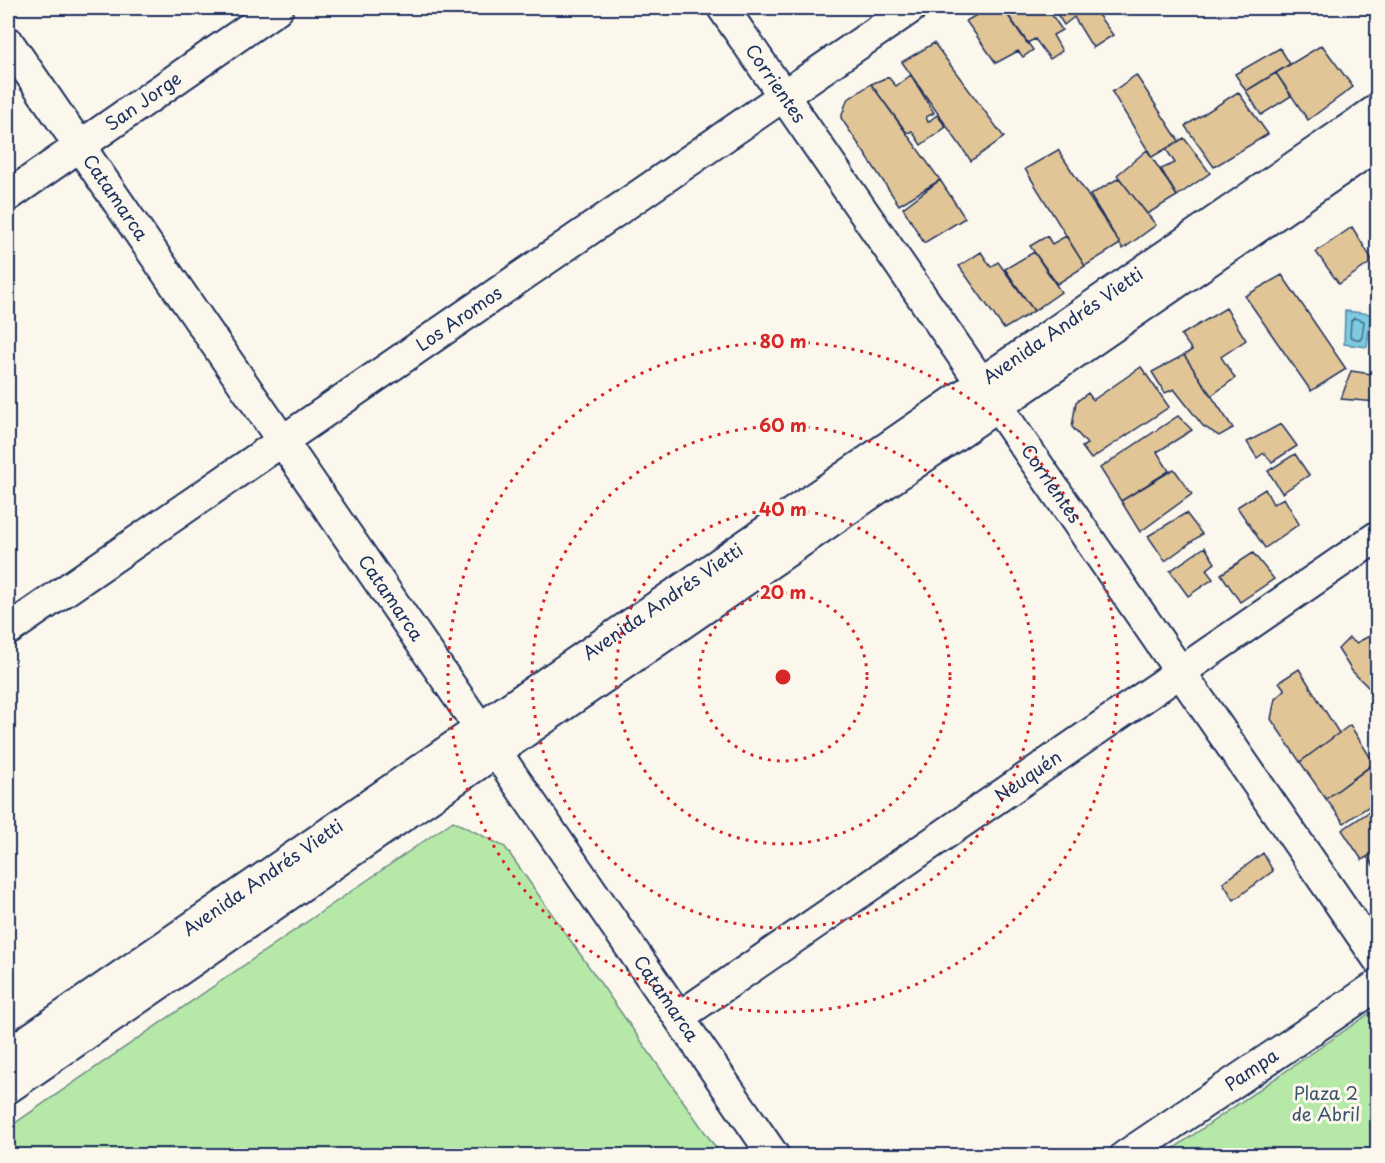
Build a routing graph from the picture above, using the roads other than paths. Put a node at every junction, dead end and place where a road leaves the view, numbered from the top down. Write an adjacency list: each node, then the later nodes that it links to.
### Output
1 (278, 8): 8 (street, San Jorge)
2 (723, 8): 5 (street, Corrientes)
3 (911, 8): 5 (street, Los Aromos)
4 (8, 42): 8 (street, Catamarca)
5 (784, 95): 10 (street, Corrientes); 11 (street, Los Aromos)
6 (1377, 109): 10 (street, Avenida Andrés Vietti)
7 (1377, 144): 10 (street, Avenida Andrés Vietti)
8 (79, 146): 9 (street, San Jorge); 11 (street, Catamarca)
9 (8, 195)
10 (989, 394): 14 (street, Corrientes); 15 (street, Avenida Andrés Vietti)
11 (282, 441): 13 (street, Los Aromos); 15 (street, Catamarca)
12 (1377, 536): 14 (street, Neuquén)
13 (8, 630)
14 (1181, 672): 16 (street, Corrientes); 18 (street, Neuquén)
15 (488, 740): 18 (street, Catamarca); 19 (street, Avenida Andrés Vietti); 20 (street, Avenida Andrés Vietti)
16 (1377, 959)
17 (1377, 985): 22 (street, Pampa)
18 (679, 1017): 21 (street, Catamarca)
19 (8, 1054)
20 (8, 1088)
21 (774, 1155)
22 (1125, 1155)

